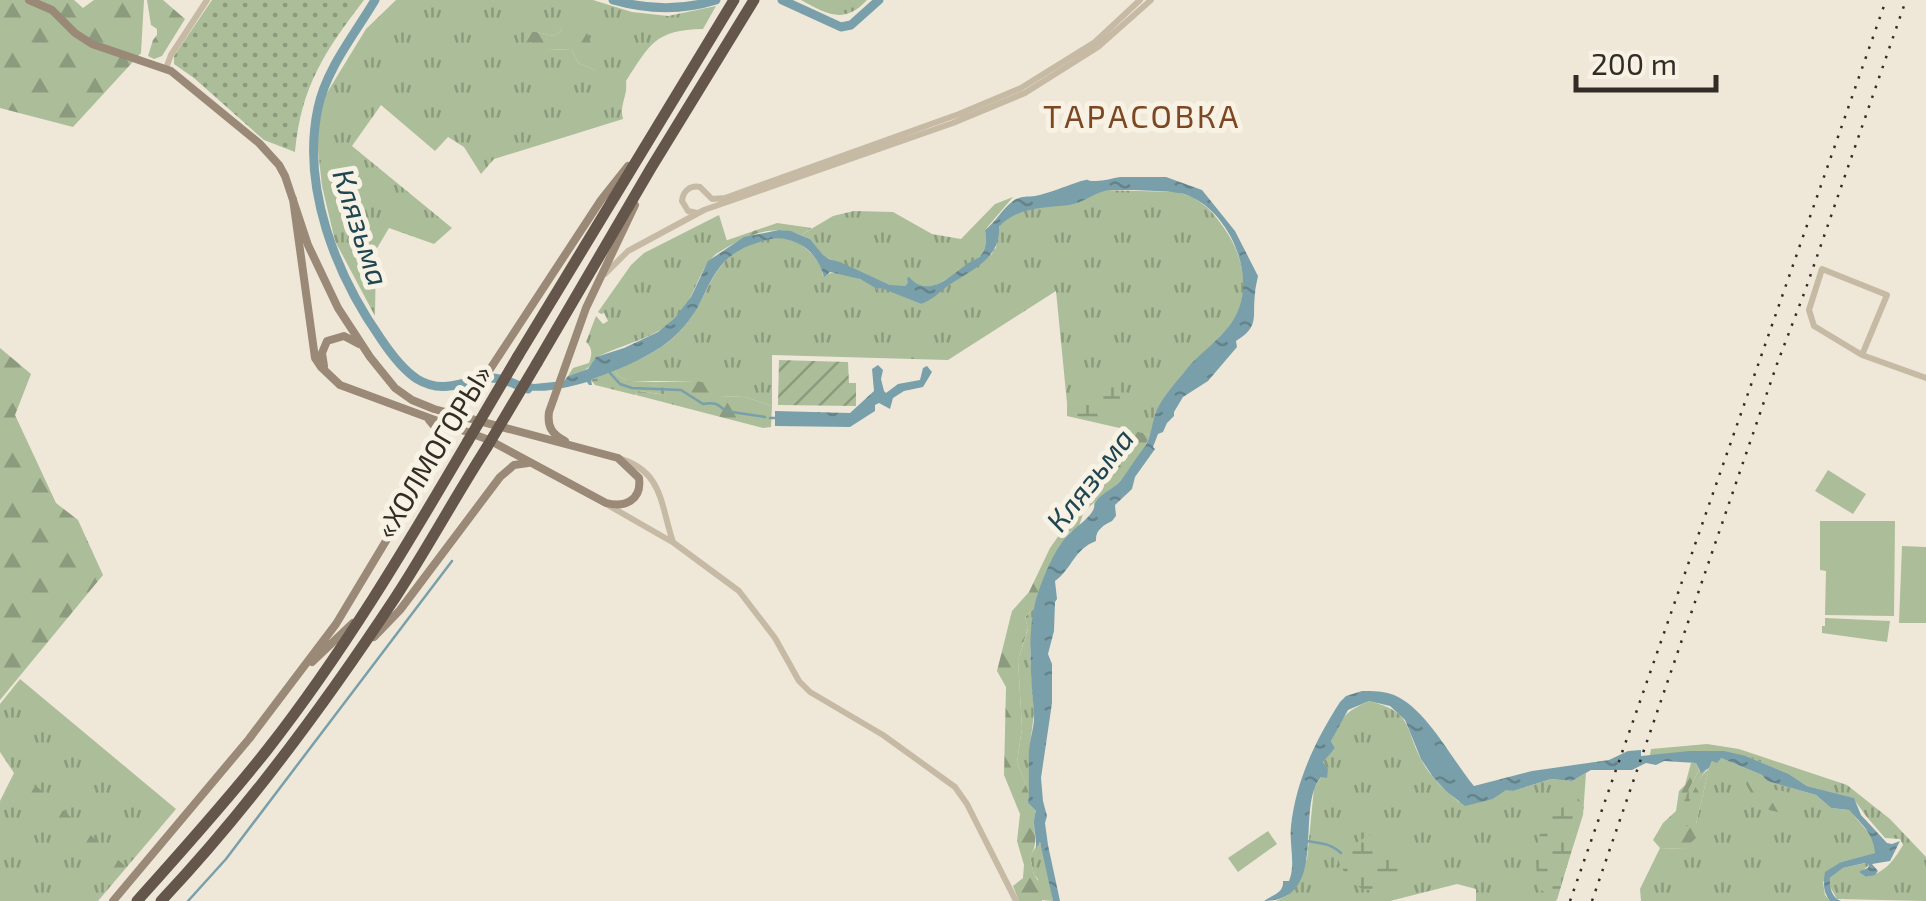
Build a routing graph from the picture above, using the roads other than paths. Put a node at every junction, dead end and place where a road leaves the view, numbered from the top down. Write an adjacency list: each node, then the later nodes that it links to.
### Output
1 (28, 0): 7 (main road)
2 (207, 0): 7 (street)
3 (734, 0): 8 (highway, «ХОЛМОГОРЫ»)
4 (754, 0): 9 (highway, «ХОЛМОГОРЫ»)
5 (1140, 0): 10 (street)
6 (1151, 0): 12 (street)
7 (166, 68): 11 (main road)
8 (644, 150): 18 (main road); 25 (highway, «ХОЛМОГОРЫ», bridge)
9 (651, 168): 13 (main road); 26 (highway, «ХОЛМОГОРЫ», bridge)
10 (708, 195): 12 (street); 12 (street)
11 (293, 199): 14 (main road); 16 (main road)
12 (702, 212): 13 (street)
13 (601, 278): 20 (main road)
14 (363, 346): 16 (main road); 18 (main road)
15 (1862, 355): 15 (street); 17 (street)
16 (325, 371): 19 (main road)
17 (1926, 378)
18 (434, 409): 20 (main road)
19 (422, 414): 22 (main road); 27 (main road)
20 (582, 450): 21 (main road)
21 (618, 458): 23 (main road); 24 (street)
22 (541, 468): 23 (main road); 26 (main road)
23 (596, 498): 24 (street)
24 (674, 543): 31 (street)
25 (363, 613): 27 (main road); 29 (highway, «ХОЛМОГОРЫ»)
26 (352, 660): 30 (highway, «ХОЛМОГОРЫ»)
27 (295, 679): 28 (main road)
28 (113, 901)
29 (137, 901)
30 (162, 901)
31 (1016, 901)

